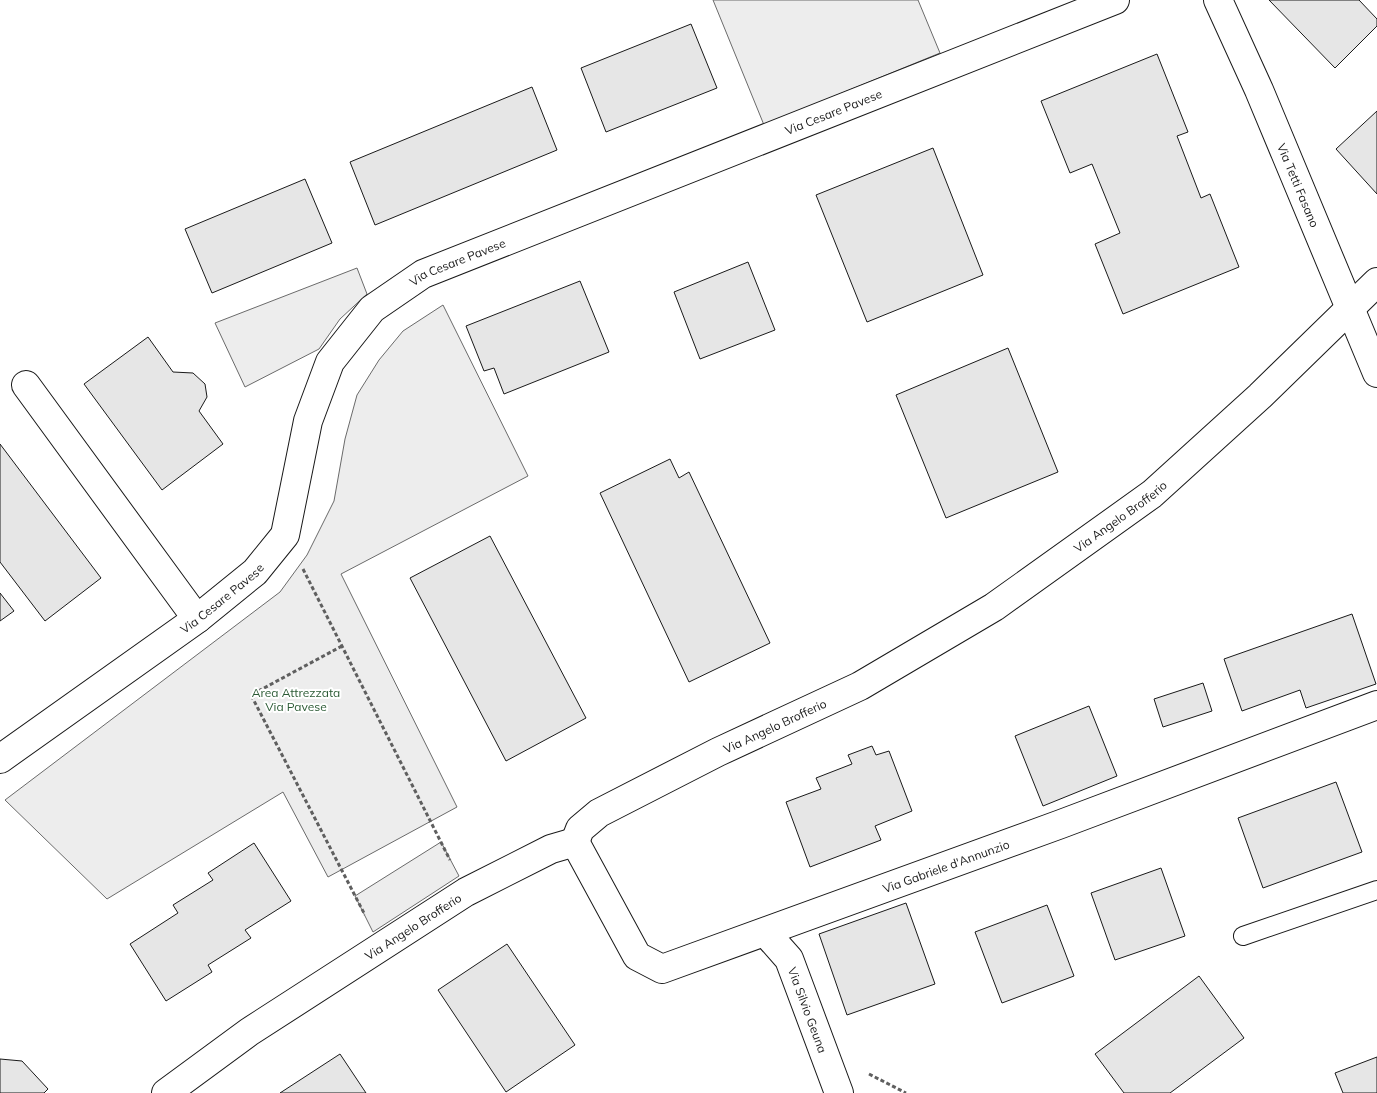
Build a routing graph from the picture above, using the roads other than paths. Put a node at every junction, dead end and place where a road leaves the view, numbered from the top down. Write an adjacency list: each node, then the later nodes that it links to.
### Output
1 (1115, 0): 7 (street, Via Cesare Pavese)
2 (1218, 0): 4 (street, Via Tetti Fasano)
3 (1377, 282): 4 (street, Via Angelo Brofferio)
4 (1351, 307): 5 (street, Via Tetti Fasano); 10 (street, Via Angelo Brofferio)
5 (1377, 373)
6 (26, 385): 7 (street)
7 (197, 619): 9 (street, Via Cesare Pavese)
8 (1377, 705): 12 (street, Via Gabriele d'Annunzio)
9 (0, 759)
10 (575, 842): 12 (street, Via Gabriele d'Annunzio); 14 (street, Via Angelo Brofferio)
11 (1377, 890): 13 (lane)
12 (766, 933): 15 (street, Via Silvio Geuna)
13 (1243, 936)
14 (166, 1093)
15 (839, 1093)

